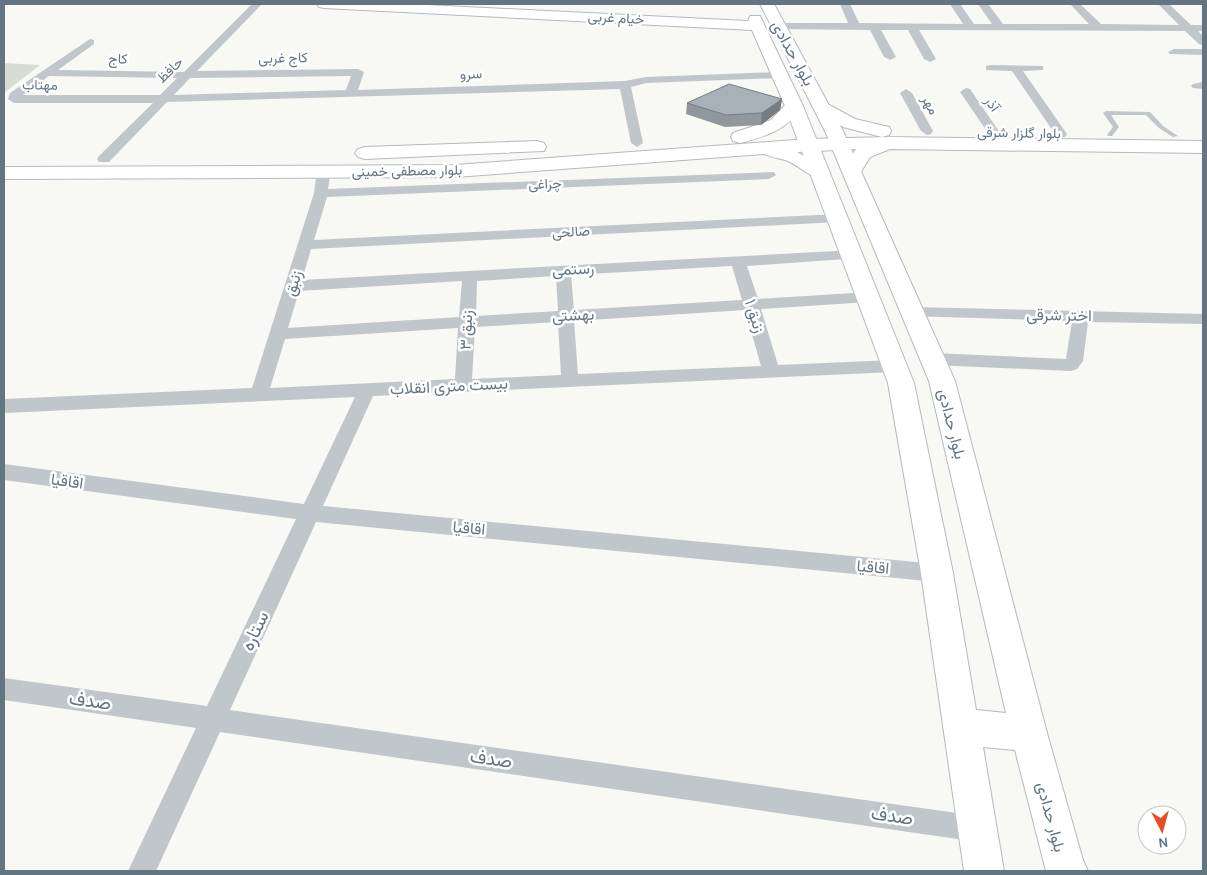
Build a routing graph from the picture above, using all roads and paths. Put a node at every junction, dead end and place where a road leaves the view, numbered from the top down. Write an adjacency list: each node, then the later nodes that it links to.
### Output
1 (257, 4): 27 (street, حافظ)
2 (324, 4): 8 (main road, خیام غربی)
3 (845, 4): 9 (street)
4 (955, 4): 12 (street)
5 (983, 4): 13 (street)
6 (1075, 4): 14 (street)
7 (1163, 4): 15 (street)
8 (762, 15): 9 (street); 28 (main road, بلوار حدادی); 35 (main road, بلوار حدادی)
9 (855, 26): 10 (street)
10 (874, 26): 11 (street); 21 (street)
11 (912, 27): 12 (street); 22 (street)
12 (971, 27): 13 (street)
13 (1000, 27): 14 (street)
14 (1099, 28): 15 (street)
15 (1189, 28): 16 (street); 18 (street)
16 (1203, 28)
17 (90, 42): 26 (street, مهتاب)
18 (1203, 42)
19 (1174, 52): 20 (street)
20 (1203, 52)
21 (890, 57)
22 (930, 59)
23 (990, 68): 24 (street)
24 (1014, 68): 25 (street); 38 (street)
25 (1039, 68)
26 (48, 73): 27 (street, کاج); 33 (street, مهتاب)
27 (187, 75): 31 (street, کاج غربی); 33 (street, حافظ)
28 (780, 75): 29 (street, سرو); 34 (main road, بلوار حدادی)
29 (625, 85): 31 (street, سرو); 43 (street)
30 (966, 92): 37 (street, آذر)
31 (351, 93): 33 (street, سرو)
32 (906, 93): 36 (street, مهر)
33 (162, 99): 49 (street, حافظ)
34 (794, 106): 41 (main road, بلوار حدادی); 44 (main road)
35 (822, 106): 39 (main road); 42 (main road, بلوار حدادی)
36 (927, 131): 37 (main road, بلوار گلزار شرقی); 39 (main road, بلوار گلزار شرقی)
37 (994, 133): 38 (main road, بلوار گلزار شرقی)
38 (1061, 134): 40 (main road, بلوار گلزار شرقی)
39 (886, 137): 42 (main road, بلوار گلزار شرقی); 45 (main road, بلوار گلزار شرقی); 52 (main road)
40 (1203, 137)
41 (806, 138): 42 (main road, بلوار گلزار شرقی); 44 (main road, بلوار مصطفی خمینی); 55 (main road, بلوار حدادی)
42 (837, 138): 52 (main road, بلوار حدادی)
43 (637, 143): 44 (main road, بلوار مصطفی خمینی); 46 (main road, بلوار مصطفی خمینی)
44 (742, 143): 50 (main road, بلوار مصطفی خمینی); 55 (main road)
45 (1203, 148)
46 (496, 149): 47 (main road, بلوار مصطفی خمینی); 50 (main road)
47 (421, 152): 49 (main road, بلوار مصطفی خمینی); 53 (main road)
48 (4, 159): 49 (main road, بلوار مصطفی خمینی)
49 (104, 159)
50 (498, 168): 53 (main road, بلوار مصطفی خمینی)
51 (324, 171): 53 (main road, بلوار مصطفی خمینی); 54 (main road, بلوار مصطفی خمینی); 57 (street, زنبق)
52 (852, 171): 67 (main road, بلوار حدادی)
53 (417, 172)
54 (4, 173)
55 (820, 173): 58 (main road, بلوار حدادی)
56 (769, 175): 57 (street, چراغی)
57 (321, 193): 59 (street, زنبق)
58 (838, 218): 59 (street, صالحی); 60 (main road, بلوار حدادی)
59 (305, 245): 64 (street, زنبق)
60 (854, 255): 61 (street, رستمی); 65 (main road, بلوار حدادی)
61 (738, 260): 62 (street, رستمی); 66 (street, زنبق ۱)
62 (562, 270): 63 (street, رستمی); 68 (street)
63 (470, 275): 64 (street, رستمی); 71 (street, زنبق ۳)
64 (292, 286): 72 (street, زنبق)
65 (869, 297): 66 (street, بهشتی); 74 (main road, بلوار حدادی)
66 (752, 305): 68 (street, بهشتی); 75 (street, زنبق ۱)
67 (914, 312): 69 (street, اختر شرقی); 73 (main road, بلوار حدادی)
68 (566, 316): 71 (street, بهشتی); 76 (street)
69 (1081, 316): 70 (street, اختر شرقی); 73 (street)
70 (1203, 319)
71 (467, 322): 72 (street, بهشتی); 77 (street, زنبق ۳)
72 (278, 334): 79 (street, زنبق)
73 (933, 359): 87 (main road, بلوار حدادی)
74 (894, 366): 75 (street, بیست متری انقلاب); 83 (main road, بلوار حدادی)
75 (772, 371): 76 (street, بیست متری انقلاب)
76 (570, 380): 77 (street, بیست متری انقلاب)
77 (463, 385): 78 (street, بیست متری انقلاب)
78 (367, 390): 79 (street, بیست متری انقلاب); 82 (street, ستاره)
79 (259, 395): 80 (street, بیست متری انقلاب)
80 (4, 406)
81 (4, 472): 82 (street, اقاقیا)
82 (310, 513): 83 (street, اقاقیا); 85 (street, ستاره)
83 (936, 573): 86 (main road, بلوار حدادی)
84 (4, 689): 85 (street, صدف)
85 (214, 719): 88 (street, صدف); 90 (street, ستاره)
86 (962, 727): 87 (main road); 88 (main road, بلوار حدادی)
87 (1028, 733): 89 (main road, بلوار حدادی)
88 (978, 829): 91 (main road, بلوار حدادی)
89 (1066, 869)
90 (142, 871)
91 (984, 871)

